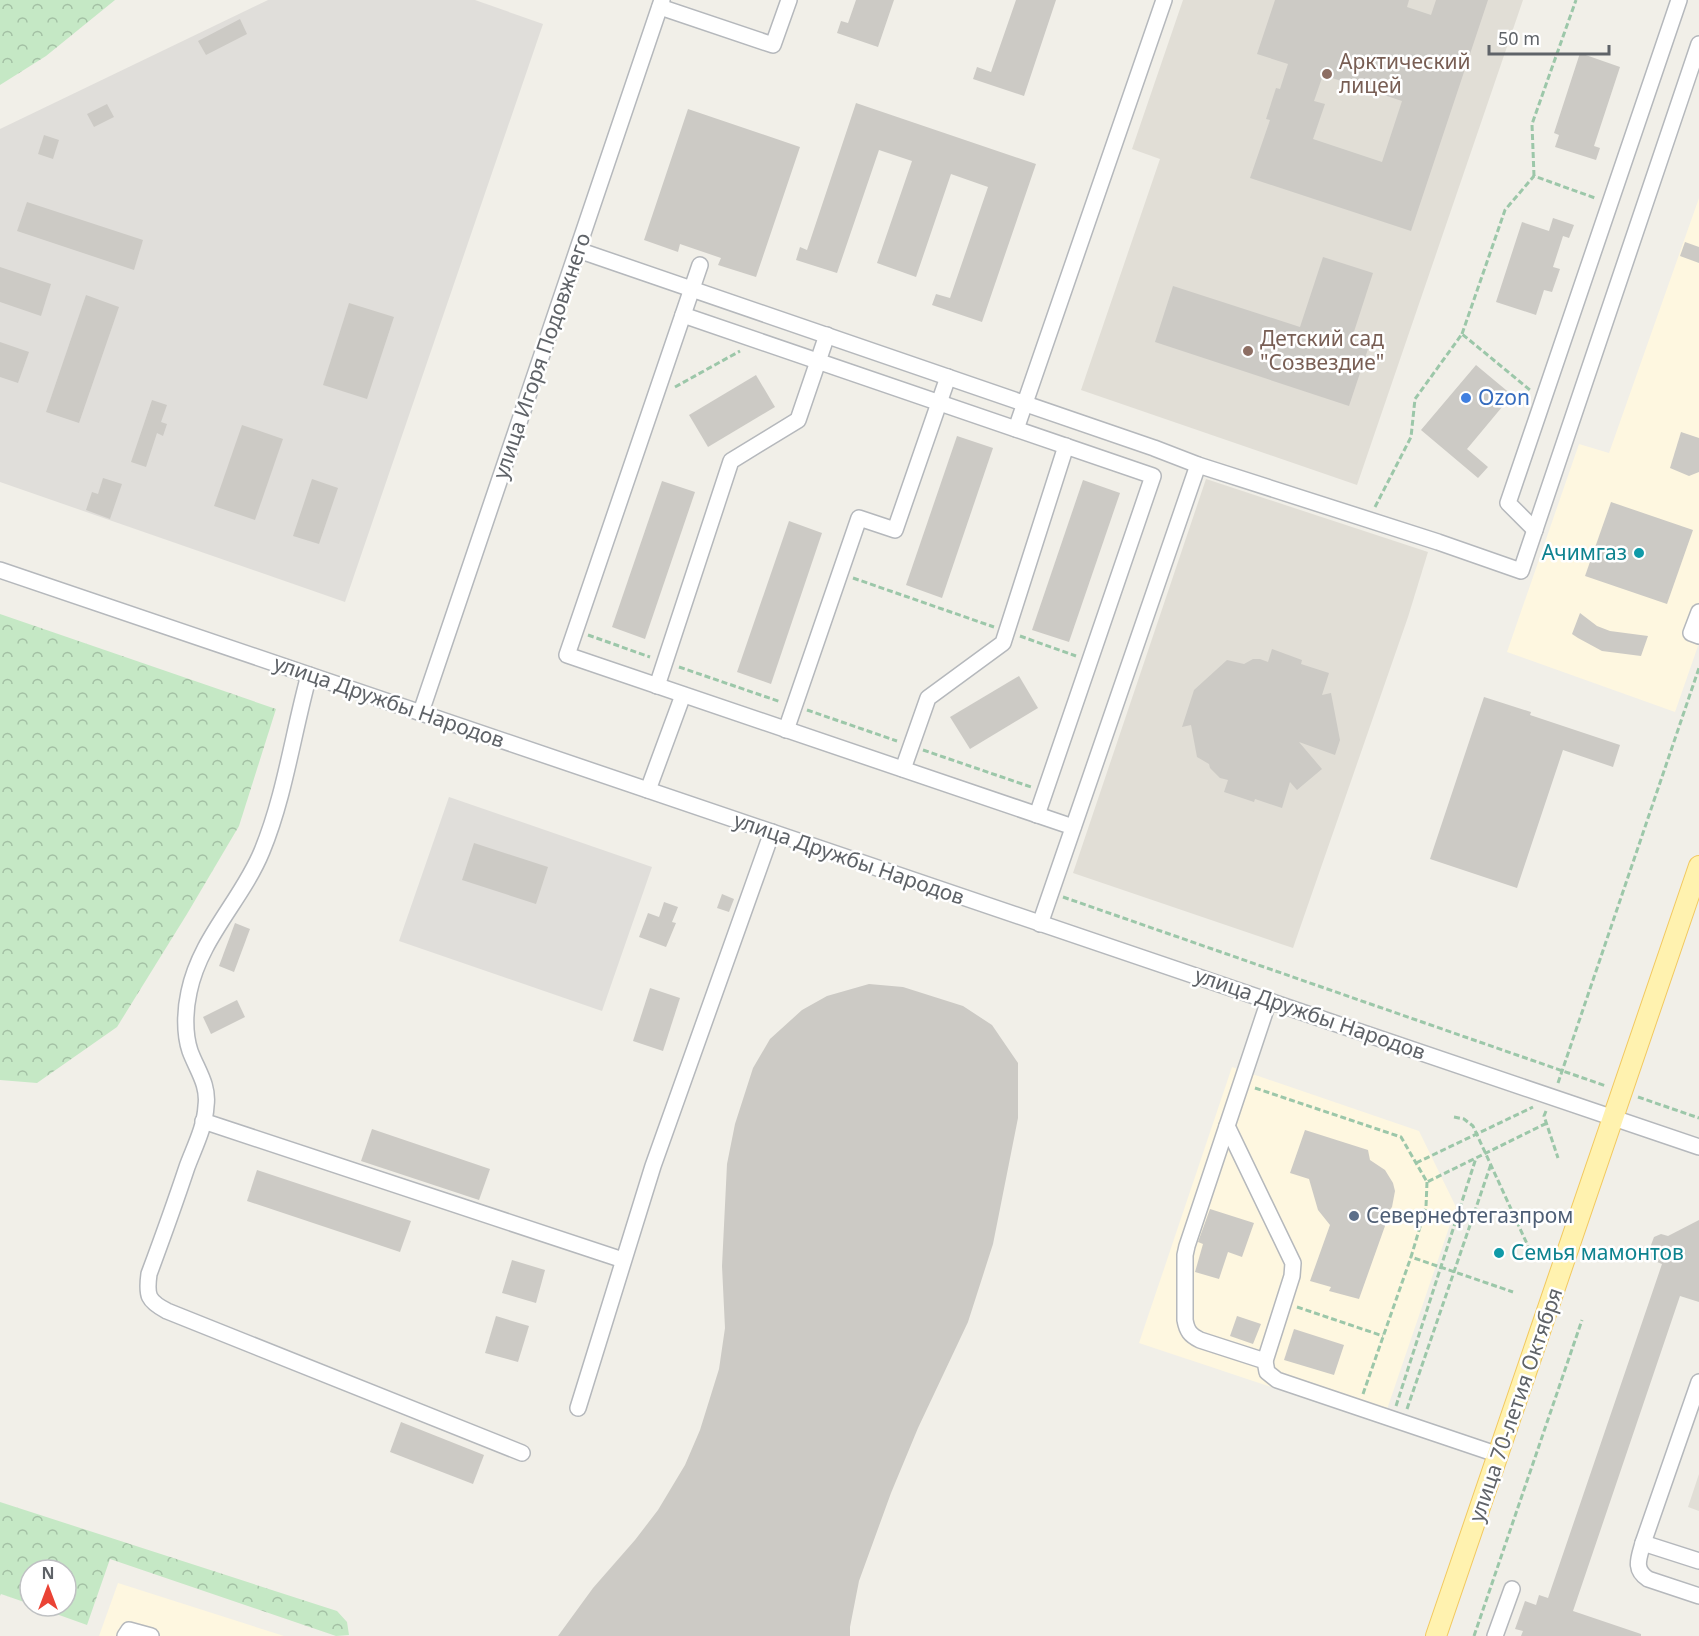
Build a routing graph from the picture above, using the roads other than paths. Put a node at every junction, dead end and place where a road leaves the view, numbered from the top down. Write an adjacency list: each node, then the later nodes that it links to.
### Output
1 (789, 0): 4 (street)
2 (1164, 0): 14 (street)
3 (1679, 0): 18 (street)
4 (661, 4): 6 (street, улица Игоря Подовжнего)
5 (1699, 44): 18 (street)
6 (578, 250): 8 (street); 25 (street, улица Игоря Подовжнего)
7 (700, 265): 8 (street)
8 (692, 288): 9 (street); 10 (street)
9 (683, 315): 11 (street); 23 (street)
10 (826, 335): 11 (street); 12 (street)
11 (818, 361): 13 (street); 23 (street)
12 (948, 377): 13 (street); 14 (street)
13 (939, 403): 15 (street); 26 (street)
14 (1025, 403): 15 (street); 17 (street)
15 (1016, 429): 16 (street)
16 (1066, 446): 27 (street); 29 (street)
17 (1198, 465): 18 (street); 30 (street)
18 (1535, 530)
19 (0, 570): 22 (street, улица Дружбы Народов)
20 (1699, 612): 21 (street)
21 (1699, 636)
22 (309, 675): 25 (street, улица Дружбы Народов); 36 (street)
23 (657, 686): 24 (street)
24 (683, 694): 26 (street); 28 (street)
25 (421, 712): 28 (street, улица Дружбы Народов)
26 (786, 730): 27 (street)
27 (903, 770): 29 (street)
28 (648, 790): 31 (street, улица Дружбы Народов)
29 (1037, 815): 30 (street)
30 (1073, 827): 33 (street)
31 (772, 832): 33 (street, улица Дружбы Народов); 39 (street)
32 (1699, 866): 35 (main road, улица 70-летия Октября)
33 (1040, 924): 34 (street, улица Дружбы Народов)
34 (1269, 1000): 35 (street, улица Дружбы Народов); 37 (street)
35 (1614, 1117): 38 (street, улица Дружбы Народов); 45 (main road, улица 70-летия Октября)
36 (203, 1121): 39 (street); 44 (street)
37 (1227, 1126): 40 (street); 40 (street)
38 (1699, 1147)
39 (622, 1260): 42 (street)
40 (1265, 1361): 45 (street)
41 (1699, 1382): 43 (street)
42 (578, 1408)
43 (1692, 1424): 46 (street)
44 (522, 1453)
45 (1499, 1455): 52 (main road, улица 70-летия Октября)
46 (1643, 1543): 47 (street); 49 (street)
47 (1699, 1562)
48 (1512, 1589): 53 (street)
49 (1699, 1596)
50 (125, 1636): 51 (street)
51 (151, 1636)
52 (1436, 1636)
53 (1495, 1636)

